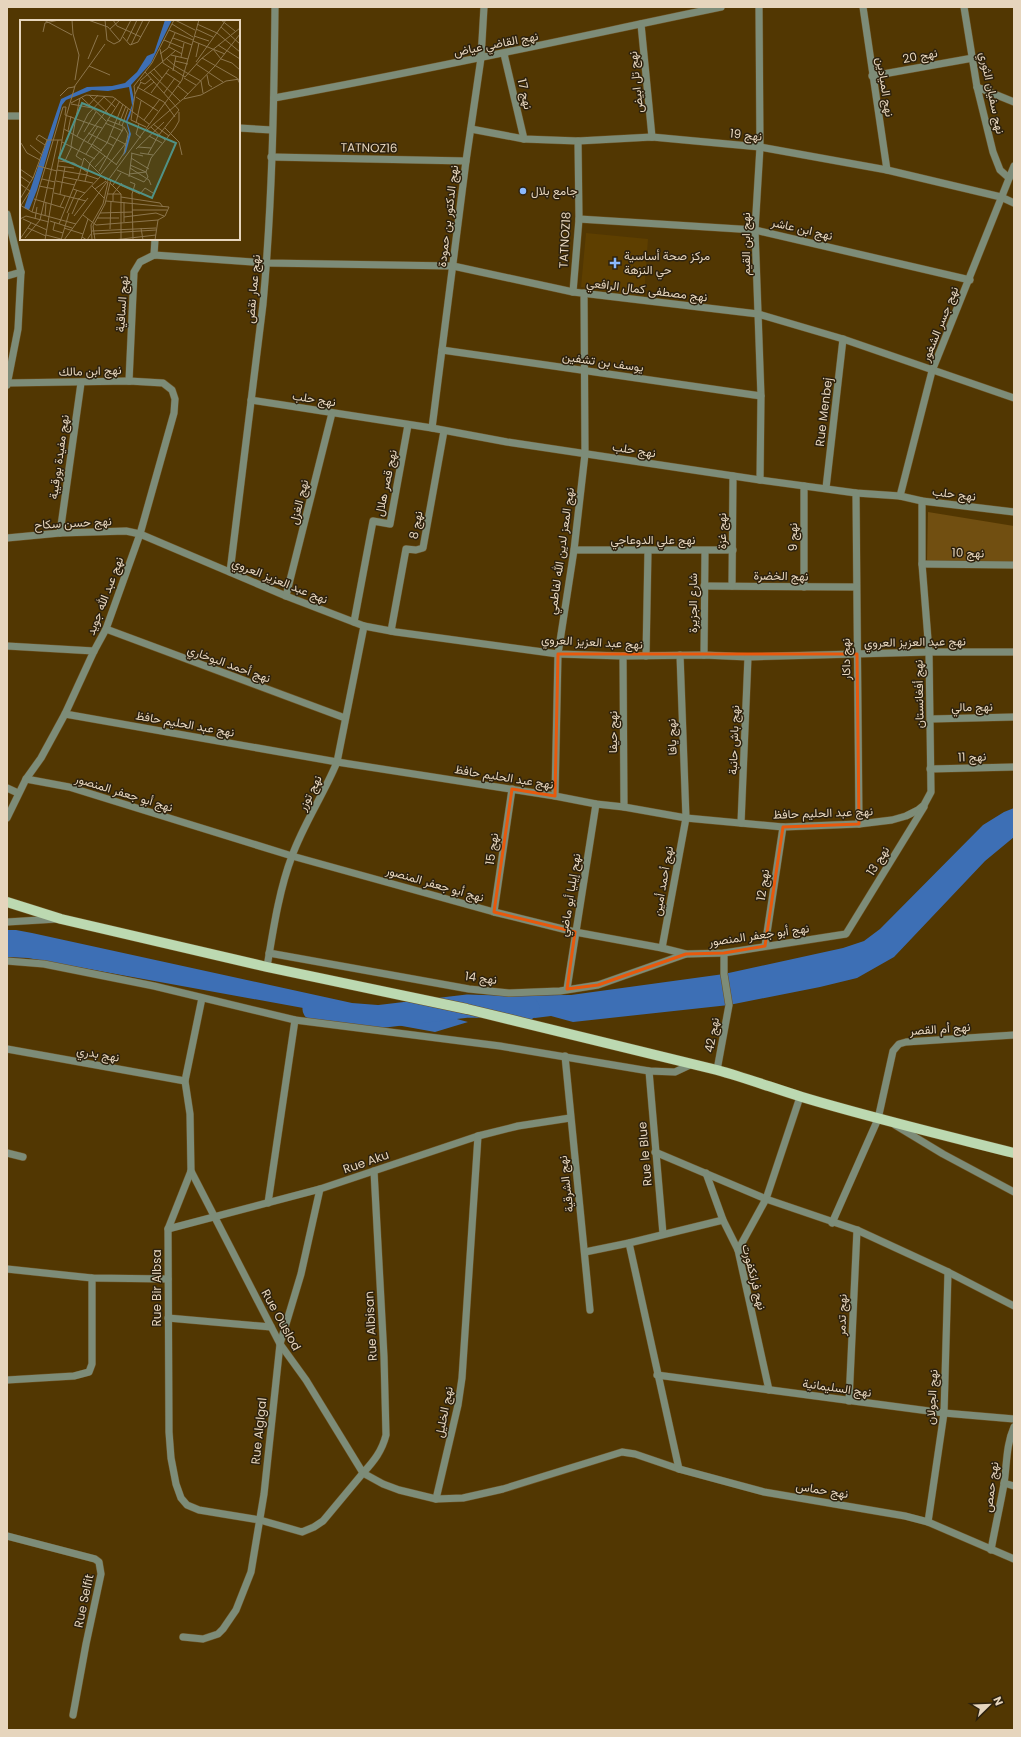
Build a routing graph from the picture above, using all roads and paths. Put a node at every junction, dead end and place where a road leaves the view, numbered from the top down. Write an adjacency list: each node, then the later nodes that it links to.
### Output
1 (275, 7): 13 (street, نهج عمار نقض)
2 (484, 7): 9 (street, نهج الدكتور بن حمودة)
3 (722, 7): 7 (street, نهج القاضي عياض)
4 (759, 7): 23 (street, نهج ابن القيم)
5 (863, 7): 11 (street, نهج الميادين)
6 (964, 7): 10 (street, نهج سفيان الثوري)
7 (641, 24): 8 (street, نهج القاضي عياض); 21 (street, نهج تل ابيض)
8 (504, 54): 9 (street, نهج القاضي عياض); 20 (street, نهج 17)
9 (481, 58): 13 (street, نهج القاضي عياض); 18 (street, نهج الدكتور بن حمودة)
10 (973, 58): 11 (street, نهج 20); 12 (street, نهج سفيان الثوري)
11 (872, 76): 27 (street, نهج الميادين)
12 (977, 87): 14 (street); 28 (street, نهج سفيان الثوري)
13 (274, 98): 19 (street, نهج عمار نقض)
14 (1014, 102)
15 (7, 116): 16 (street)
16 (20, 116)
17 (240, 128): 19 (street)
18 (471, 129): 20 (street, نهج 19); 25 (street, نهج الدكتور بن حمودة)
19 (272, 130): 24 (street, نهج عمار نقض)
20 (524, 138): 22 (street, نهج 19)
21 (652, 138): 22 (street, نهج 19); 23 (street, نهج 19)
22 (578, 141): 32 (street, TATNOZ18)
23 (760, 147): 27 (street, نهج 19); 33 (street, نهج ابن القيم)
24 (271, 157): 25 (street, TATNOZ16); 36 (street, نهج عمار نقض)
25 (466, 161): 37 (street, نهج الدكتور بن حمودة)
26 (1014, 166): 28 (street, نهج جسر الشغور)
27 (887, 170): 29 (street, نهج 19)
28 (1009, 178): 29 (street, نهج جسر الشغور)
29 (1001, 197): 30 (street, نهج 19); 40 (street, نهج جسر الشغور)
30 (1014, 203)
31 (7, 214): 38 (street)
32 (579, 220): 33 (street, نهج ابن عاشر); 41 (street, TATNOZ18)
33 (755, 230): 40 (street, نهج ابن عاشر); 43 (street, نهج ابن القيم)
34 (155, 240): 35 (street)
35 (154, 255): 36 (street); 48 (street, نهج الساقية)
36 (267, 264): 37 (street, نهج مصطفى كمال الرافعي); 54 (street, نهج عمار نقض)
37 (453, 266): 41 (street, نهج مصطفى كمال الرافعي); 45 (street, نهج الدكتور بن حمودة)
38 (20, 272): 39 (street); 50 (street)
39 (7, 276)
40 (970, 280): 47 (street, نهج جسر الشغور)
41 (573, 292): 42 (street, نهج مصطفى كمال الرافعي)
42 (584, 293): 43 (street, نهج مصطفى كمال الرافعي); 46 (street, نهج المعز لدين الله لفاطمي)
43 (758, 314): 44 (street, نهج مصطفى كمال الرافعي); 52 (street, نهج ابن القيم)
44 (843, 339): 47 (street, نهج مصطفى كمال الرافعي); 63 (street, Rue Menbej)
45 (442, 350): 46 (street, يوسف بن تشفين); 57 (street, نهج الدكتور بن حمودة)
46 (585, 371): 52 (street, يوسف بن تشفين); 59 (street, نهج المعز لدين الله لفاطمي)
47 (932, 371): 53 (street, نهج مصطفى كمال الرافعي); 65 (street, نهج جسر الشغور)
48 (129, 381): 49 (street, نهج ابن مالك); 51 (street, نهج ابن مالك)
49 (81, 383): 50 (street, نهج ابن مالك); 68 (street, نهج مفيدة بورقيبة)
50 (7, 384)
51 (172, 390): 69 (street, نهج عبد الله جويد)
52 (761, 396): 61 (street, نهج ابن القيم)
53 (1014, 398)
54 (251, 400): 55 (street, نهج حلب); 77 (street, نهج عمار نقض)
55 (332, 414): 56 (street, نهج حلب); 82 (street, نهج الغزل)
56 (408, 425): 57 (street, نهج حلب); 83 (street, نهج قصر هلال)
57 (432, 428): 58 (street, نهج حلب)
58 (444, 431): 59 (street, نهج حلب); 86 (street, نهج 8)
59 (585, 454): 60 (street, نهج حلب); 71 (street, نهج المعز لدين الله لفاطمي)
60 (733, 476): 61 (street, نهج حلب); 73 (street, نهج غزة)
61 (760, 480): 62 (street, نهج حلب)
62 (804, 486): 63 (street, نهج حلب); 80 (street, نهج 9)
63 (826, 488): 64 (street, نهج حلب)
64 (856, 493): 65 (street, نهج حلب); 81 (street, نهج داكار)
65 (900, 496): 66 (street, نهج حلب)
66 (922, 501): 67 (street, نهج حلب); 75 (street, نهج أفغانستان)
67 (1014, 512)
68 (60, 534): 69 (street, نهج حسن سكاح); 70 (street, نهج حسن سكاح)
69 (140, 534): 77 (street, نهج عبد العزيز العروي); 85 (street, نهج عبد الله جويد)
70 (7, 538)
71 (574, 550): 74 (street, نهج علي الدوعاجي); 91 (street, نهج المعز لدين الله لفاطمي)
72 (704, 550): 73 (street, نهج علي الدوعاجي); 74 (street, نهج علي الدوعاجي); 78 (street, شارع الجزيرة)
73 (733, 550): 79 (street, نهج غزة)
74 (648, 551): 96 (street)
75 (922, 564): 76 (street, نهج 10); 89 (street, نهج أفغانستان)
76 (1014, 565)
77 (230, 572): 82 (street, نهج عبد العزيز العروي)
78 (704, 586): 79 (street, نهج الخضرة); 94 (street, شارع الجزيرة)
79 (732, 586): 80 (street, نهج الخضرة)
80 (804, 588): 81 (street, نهج الخضرة)
81 (856, 588): 92 (street, نهج داكار)
82 (286, 596): 83 (street, نهج عبد العزيز العروي)
83 (354, 622): 84 (street, نهج عبد العزيز العروي)
84 (364, 626): 86 (street, نهج عبد العزيز العروي); 100 (street, نهج توزر)
85 (106, 629): 88 (street, نهج عبد الله جويد); 100 (street, نهج أحمد البوخاري)
86 (391, 631): 91 (street, نهج عبد العزيز العروي)
87 (7, 646): 88 (street)
88 (94, 651): 98 (street, نهج عبد الله جويد)
89 (929, 652): 90 (street, نهج عبد العزيز العروي); 92 (street, نهج عبد العزيز العروي); 101 (street, نهج أفغانستان)
90 (1014, 652)
91 (558, 654): 95 (street, نهج عبد العزيز العروي); 110 (street, نهج المعز لدين الله لفاطمي)
92 (857, 654): 97 (street, نهج عبد العزيز العروي); 117 (street, نهج داكار)
93 (680, 655): 94 (street, نهج عبد العزيز العروي); 96 (street, نهج عبد العزيز العروي); 115 (street, نهج يافا)
94 (704, 655): 97 (street, نهج عبد العزيز العروي)
95 (623, 656): 96 (street, نهج عبد العزيز العروي); 113 (street, نهج حيفا)
96 (646, 656)
97 (748, 657): 116 (street, نهج باش حانبة)
98 (65, 714): 102 (street, نهج عبد الحليم حافظ); 105 (street, نهج عبد الله جويد)
99 (1014, 717): 101 (street, نهج مالي)
100 (345, 718): 102 (street, نهج توزر)
101 (931, 719): 104 (street, نهج أفغانستان)
102 (337, 762): 107 (street, نهج عبد الحليم حافظ); 119 (street, نهج توزر)
103 (1014, 767): 104 (street, نهج 11)
104 (930, 769): 108 (street, نهج أفغانستان)
105 (26, 779): 109 (street, نهج عبد الله جويد); 119 (street, نهج أبو جعفر المنصور)
106 (7, 788): 109 (street)
107 (512, 789): 110 (street, نهج عبد الحليم حافظ); 121 (street, نهج 15)
108 (931, 792): 111 (street, نهج عبد الحليم حافظ)
109 (18, 793): 114 (street, نهج عبد الله جويد)
110 (555, 796): 112 (street, نهج عبد الحليم حافظ)
111 (928, 799): 117 (street, نهج عبد الحليم حافظ); 125 (street, نهج 13)
112 (596, 804): 113 (street, نهج عبد الحليم حافظ); 124 (street, نهح إيليا أبو ماضي)
113 (624, 807): 115 (street, نهج عبد الحليم حافظ)
114 (7, 818)
115 (686, 818): 116 (street, نهج عبد الحليم حافظ); 127 (street, نهج أحمد أمين)
116 (742, 823): 118 (street, نهج عبد الحليم حافظ)
117 (859, 824): 118 (street, نهج عبد الحليم حافظ)
118 (782, 827): 126 (street, نهج 12)
119 (292, 856): 121 (street, نهج أبو جعفر المنصور); 128 (street, نهج توزر)
120 (7, 902): 122 (main road)
121 (494, 912): 124 (street, نهج أبو جعفر المنصور)
122 (61, 919): 123 (street); 132 (main road)
123 (7, 922)
124 (575, 932): 127 (street, نهج أبو جعفر المنصور); 133 (street, نهح إيليا أبو ماضي)
125 (846, 934): 126 (street, نهج أبو جعفر المنصور)
126 (765, 946): 129 (street, نهج أبو جعفر المنصور)
127 (662, 948): 130 (street, نهج أبو جعفر المنصور)
128 (270, 953): 132 (street, نهج توزر); 133 (street, نهج 14)
129 (724, 953): 130 (street, نهج أبو جعفر المنصور); 140 (street, نهج 42)
130 (686, 954): 133 (street, نهج 14)
131 (7, 961): 134 (street)
132 (267, 967): 139 (main road)
133 (567, 989)
134 (202, 998): 135 (street); 142 (street, Rue Bir Albsa)
135 (295, 1020): 138 (street); 157 (street)
136 (1014, 1036): 145 (street, نهج أم القصر)
137 (7, 1049): 142 (street, نهج بدري)
138 (565, 1056): 141 (street); 144 (street, نهج الشرقية)
139 (689, 1063): 140 (main road); 141 (street)
140 (718, 1070): 143 (main road)
141 (649, 1071): 147 (street, Rue le Blue)
142 (185, 1081): 151 (street, Rue Bir Albsa)
143 (800, 1096): 145 (main road); 156 (street)
144 (570, 1118): 146 (street, Rue Aku); 166 (street, نهج الشرقية)
145 (883, 1120): 149 (main road); 155 (street); 160 (street)
146 (478, 1136): 152 (street, Rue Aku); 187 (street, نهج الخليل)
147 (655, 1152): 153 (street); 163 (street, Rue le Blue)
148 (7, 1153): 150 (street)
149 (1014, 1153)
150 (23, 1157)
151 (191, 1171): 158 (street, Rue Ouslod); 161 (street, Rue Bir Albsa)
152 (374, 1171): 154 (street, Rue Aku); 184 (street, Rue Albisan)
153 (706, 1173): 156 (street); 159 (street, نهج فرانكفورت)
154 (320, 1189): 157 (street, Rue Aku); 175 (street, Rue Alglgal)
155 (1014, 1192)
156 (766, 1199): 160 (street); 165 (street)
157 (268, 1203): 158 (street, Rue Aku)
158 (214, 1216): 161 (street, Rue Aku); 174 (street, Rue Ouslod)
159 (723, 1220): 163 (street); 165 (street, نهج فرانكفورت)
160 (832, 1223): 162 (street)
161 (168, 1229): 170 (street, Rue Bir Albsa)
162 (857, 1230): 168 (street); 179 (street, نهج تدمر)
163 (663, 1234): 164 (street)
164 (629, 1243): 166 (street); 176 (street)
165 (738, 1250): 178 (street, نهج فرانكفورت)
166 (585, 1252): 172 (street, نهج الشرقية)
167 (7, 1269): 169 (street)
168 (948, 1272): 171 (street); 180 (street, نهج الجولان)
169 (92, 1278): 170 (street); 177 (street)
170 (168, 1279): 173 (street, Rue Bir Albsa)
171 (1014, 1306)
172 (590, 1310)
173 (168, 1318): 174 (street); 188 (street, Rue Bir Albsa)
174 (271, 1327): 175 (street, Rue Ouslod)
175 (280, 1344): 184 (street, Rue Ouslod); 188 (street, Rue Alglgal)
176 (657, 1375): 178 (street, نهج السليمانية); 183 (street)
177 (7, 1380)
178 (769, 1390): 179 (street, نهج السليمانية)
179 (849, 1401): 180 (street, نهج السليمانية)
180 (944, 1414): 181 (street, نهج السليمانية); 189 (street, نهج الجولان)
181 (1014, 1419)
182 (1014, 1427): 185 (street, نهج حمص)
183 (679, 1469): 187 (street, نهج حماس); 189 (street, نهج حماس)
184 (363, 1473): 187 (street); 188 (street, Rue Albisan)
185 (1004, 1483): 186 (street); 191 (street, نهج حمص)
186 (1014, 1486)
187 (436, 1499)
188 (260, 1520): 193 (street, Rue Alglgal)
189 (928, 1522): 191 (street, نهج حماس)
190 (7, 1536): 194 (street, Rue Selfit)
191 (991, 1550): 192 (street, نهج حماس)
192 (1014, 1559)
193 (183, 1637)
194 (73, 1715)

